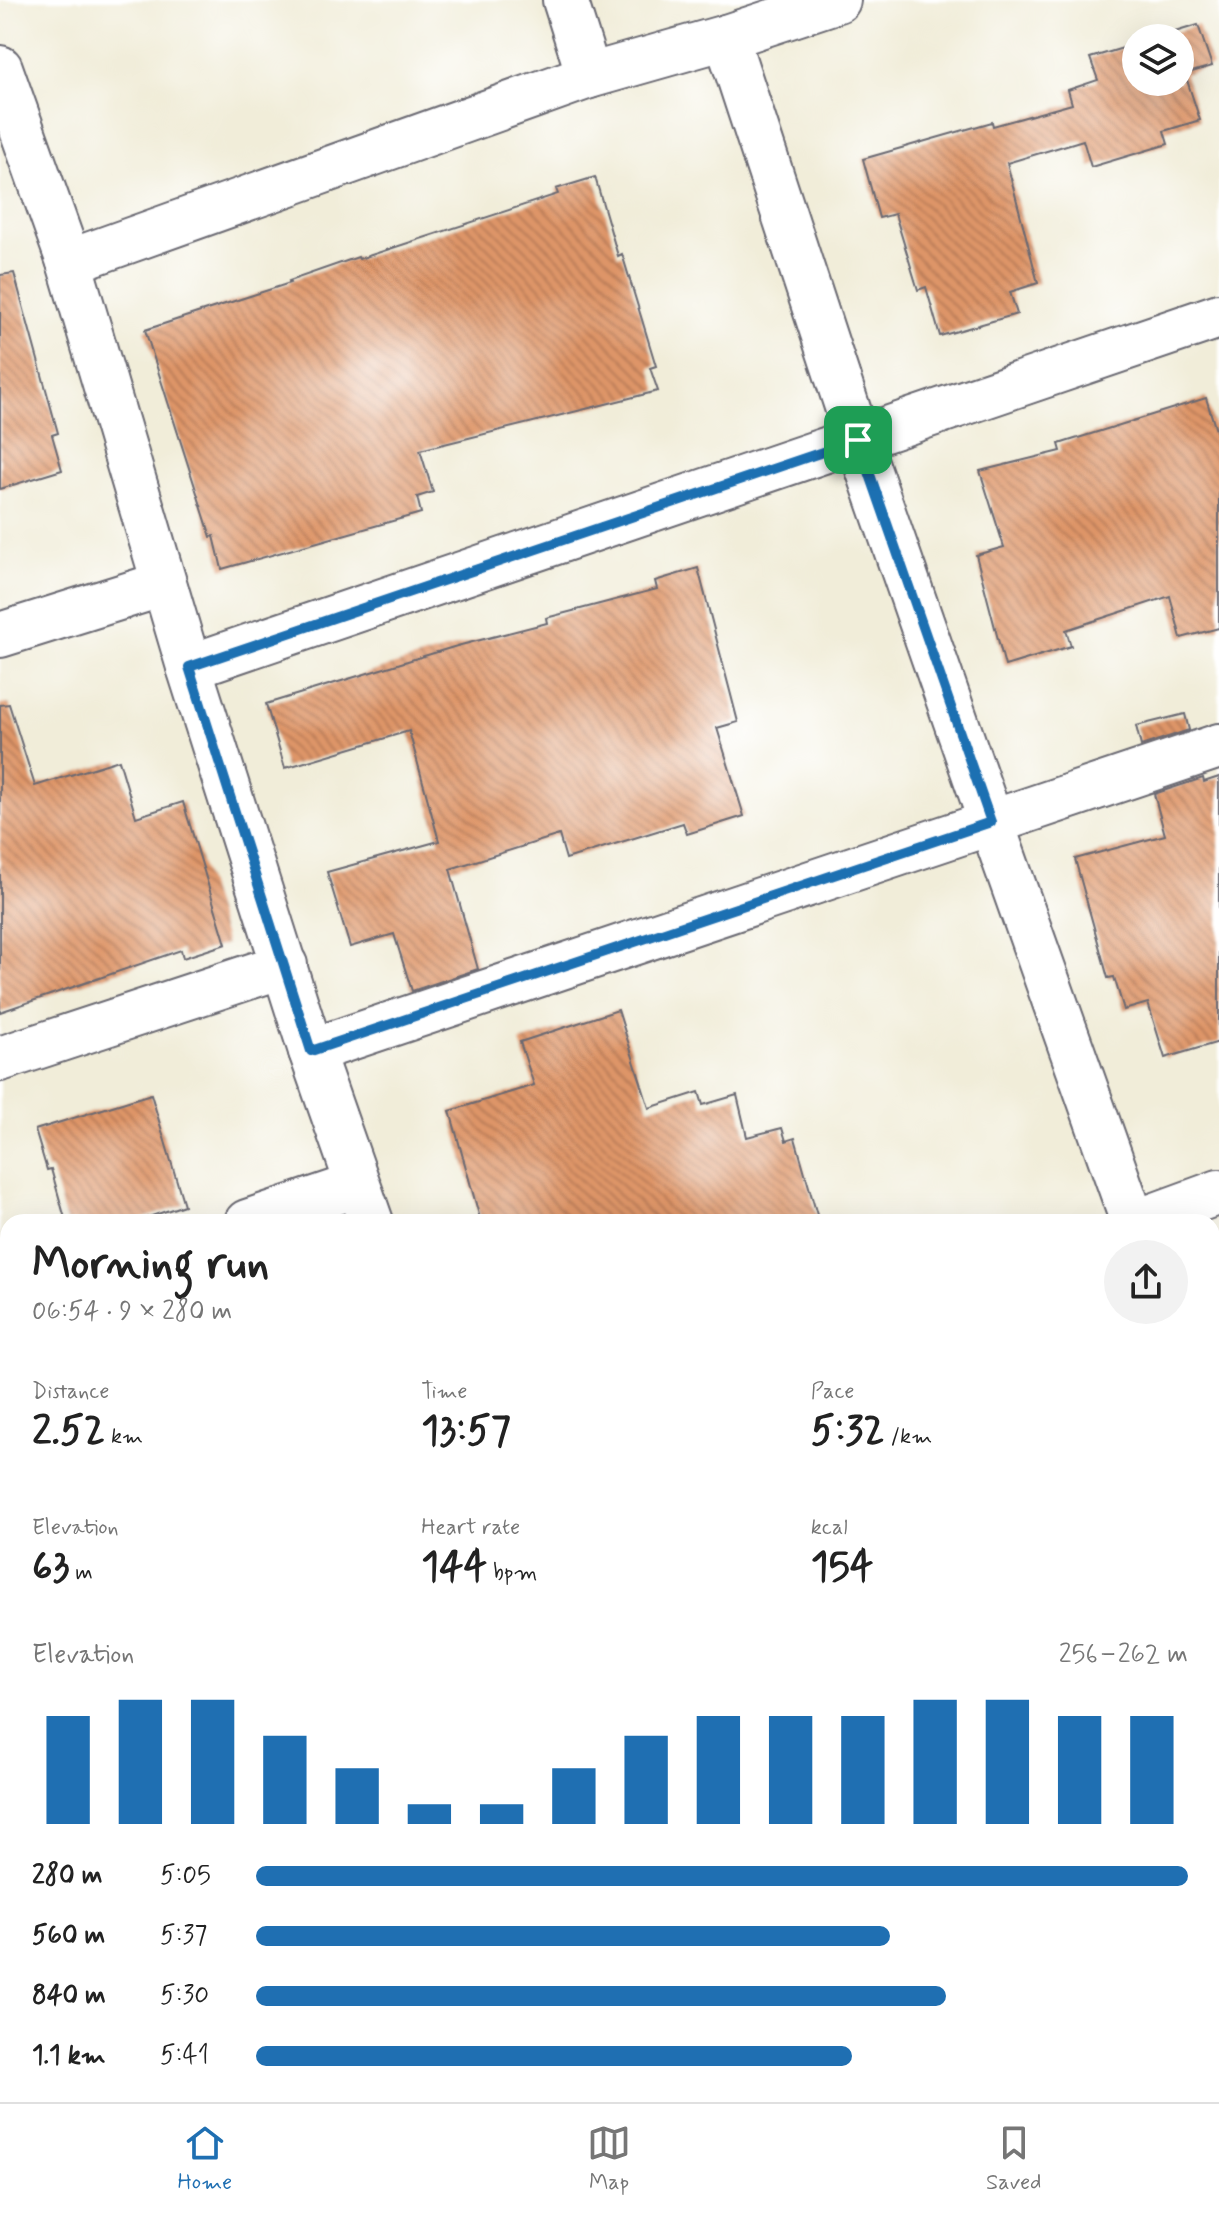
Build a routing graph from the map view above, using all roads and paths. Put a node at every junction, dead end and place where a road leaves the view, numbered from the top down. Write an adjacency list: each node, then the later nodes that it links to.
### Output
1 (565, 0): 5 (street)
2 (825, 2): 3 (street)
3 (726, 37): 5 (street); 8 (street)
4 (0, 68): 6 (street)
5 (589, 76): 6 (street)
6 (69, 262): 9 (street)
7 (1219, 316): 8 (street)
8 (858, 440): 11 (street); 13 (street)
9 (163, 584): 10 (street); 11 (street)
10 (0, 635)
11 (189, 667): 14 (street)
12 (1219, 746): 13 (street)
13 (991, 822): 15 (street); 20 (street)
14 (285, 965): 15 (street); 16 (street)
15 (311, 1051): 18 (street)
16 (0, 1059)
17 (1219, 1192): 21 (street)
18 (364, 1204): 19 (street)
19 (299, 1214)
20 (1132, 1214)
21 (1157, 1214)

